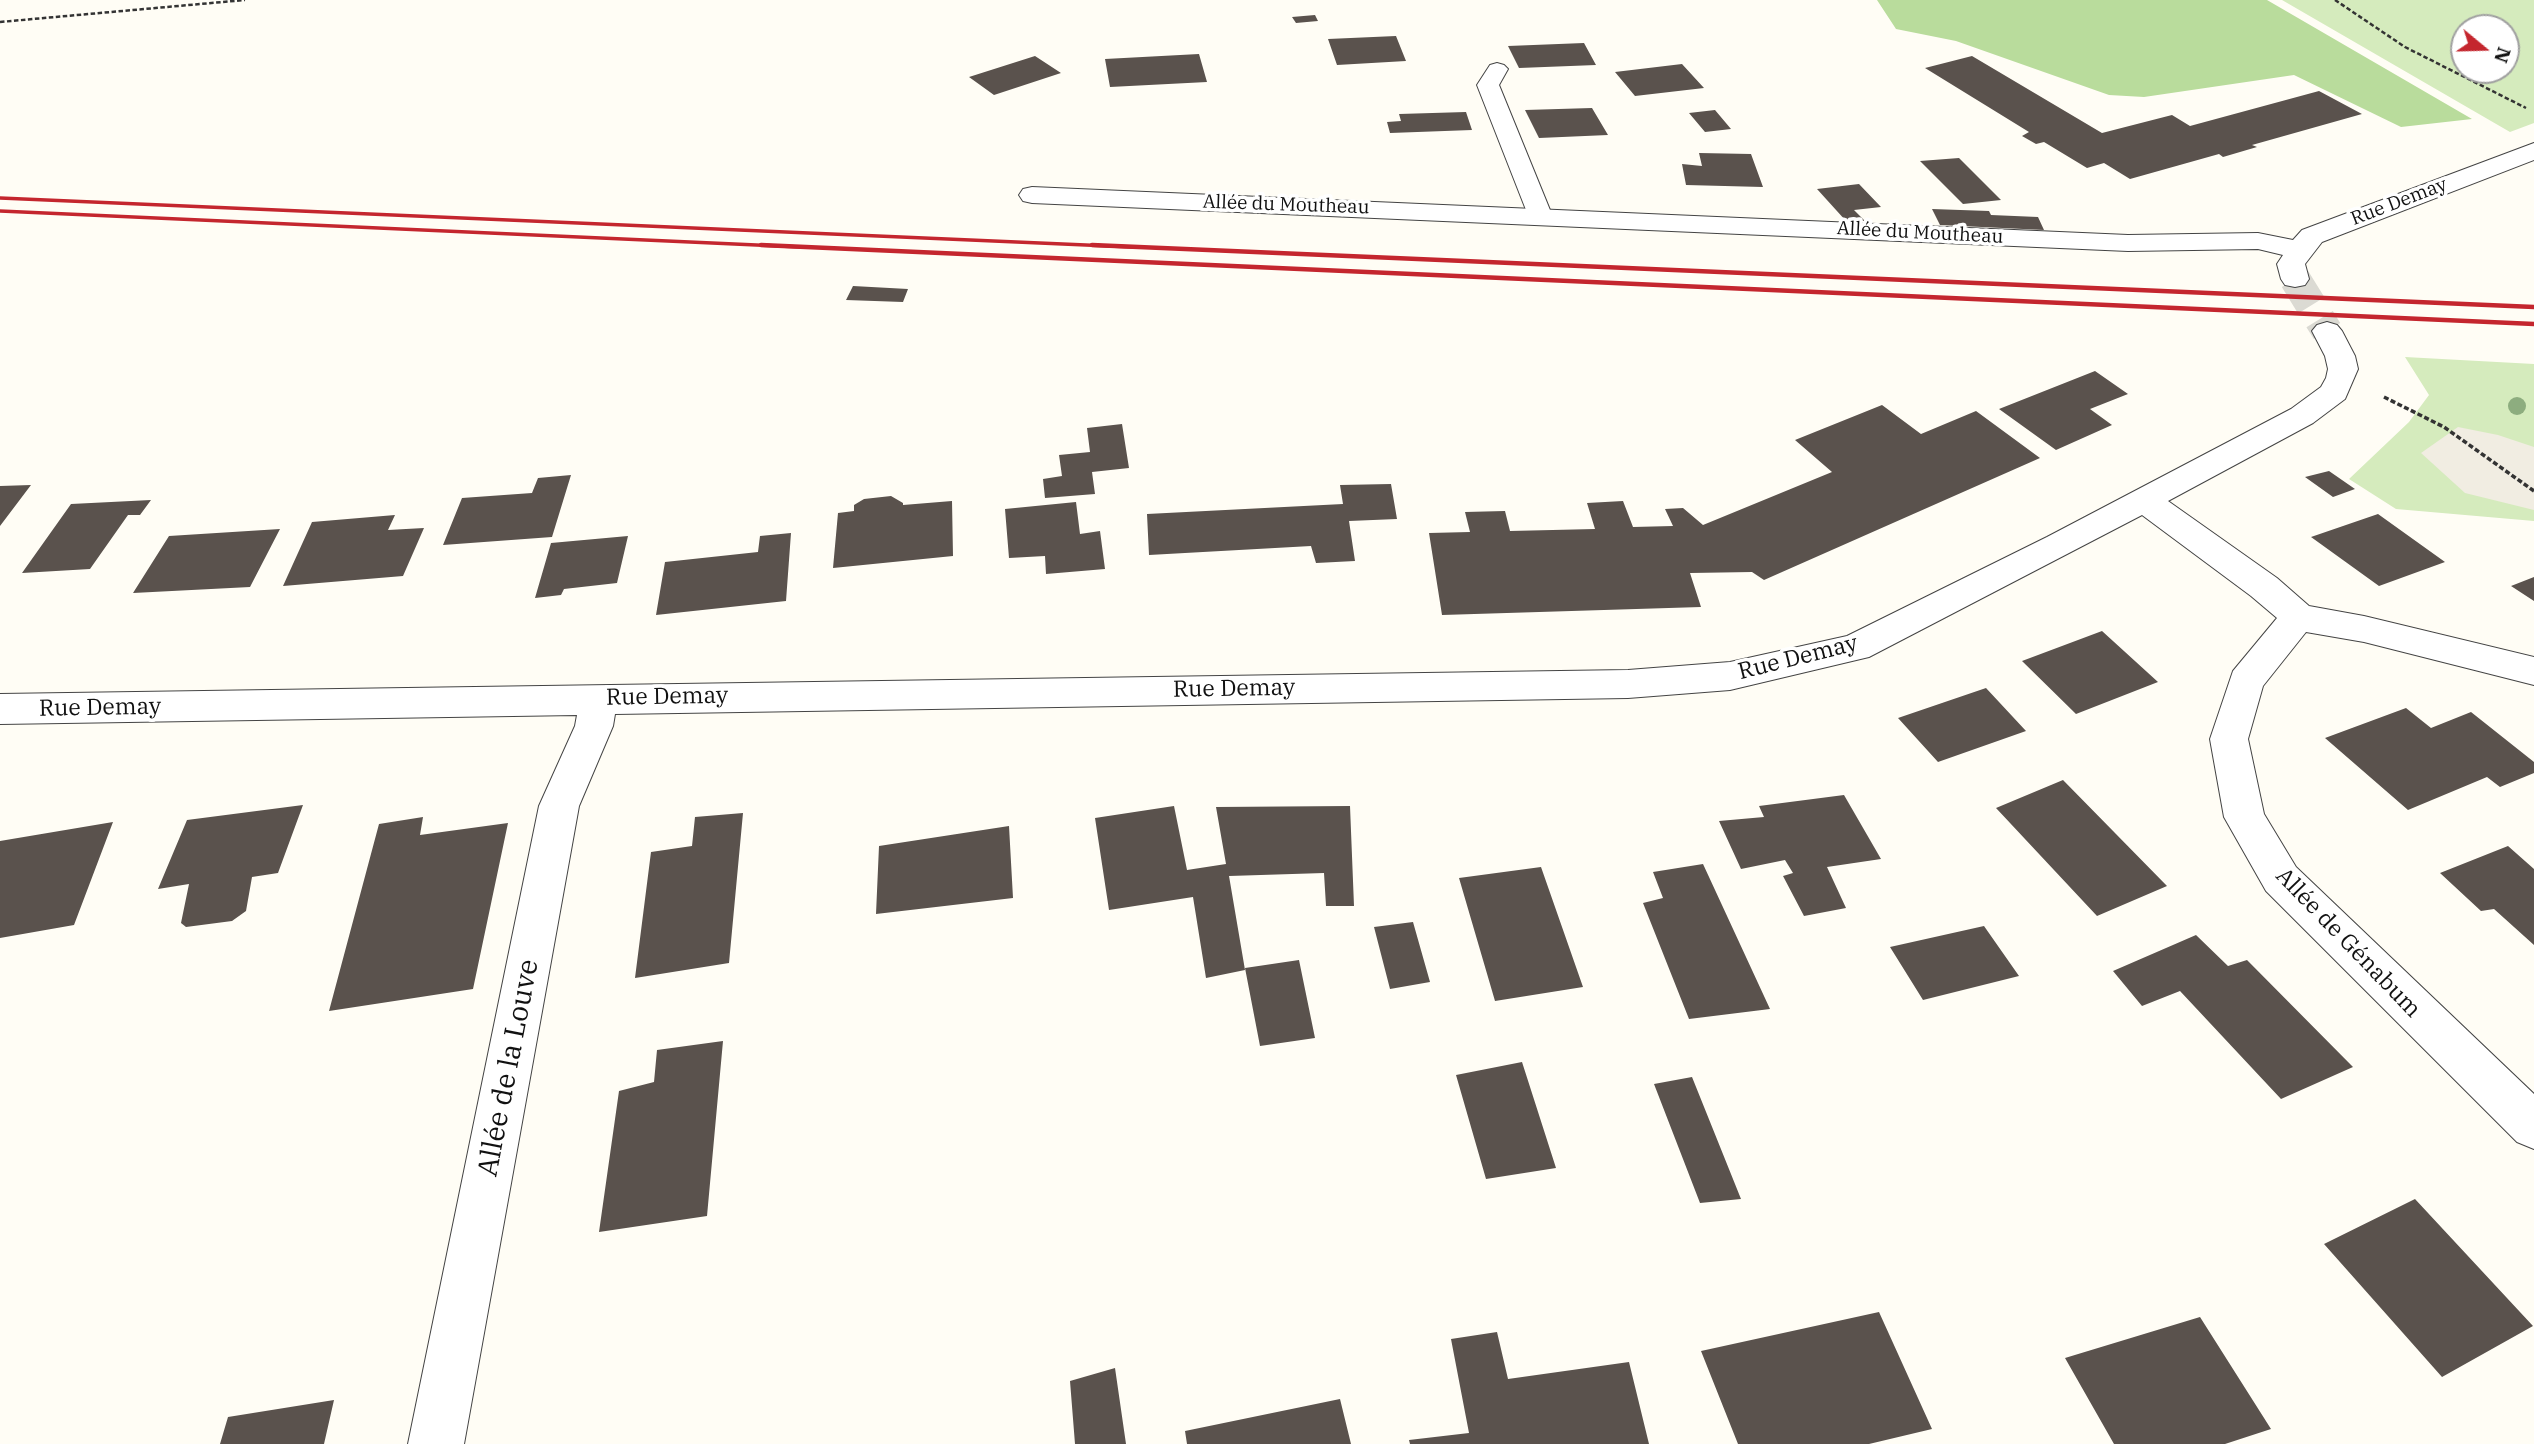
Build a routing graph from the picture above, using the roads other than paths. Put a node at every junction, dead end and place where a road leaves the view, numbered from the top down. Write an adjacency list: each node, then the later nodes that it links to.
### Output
1 (1497, 69): 4 (lane)
2 (2534, 151): 5 (street, Rue Demay)
3 (1032, 195): 4 (street, Allée du Moutheau)
4 (1540, 215): 5 (street, Allée du Moutheau)
5 (2299, 250): 6 (street)
6 (2295, 279)
7 (2327, 331): 8 (street, Rue Demay)
8 (2143, 500): 9 (street); 11 (street, Rue Demay)
9 (2298, 617): 10 (street); 13 (street, Allée de Génabum)
10 (2534, 671)
11 (599, 698): 12 (street, Rue Demay); 14 (street, Allée de la Louve)
12 (0, 709)
13 (2534, 1126)
14 (436, 1444)

